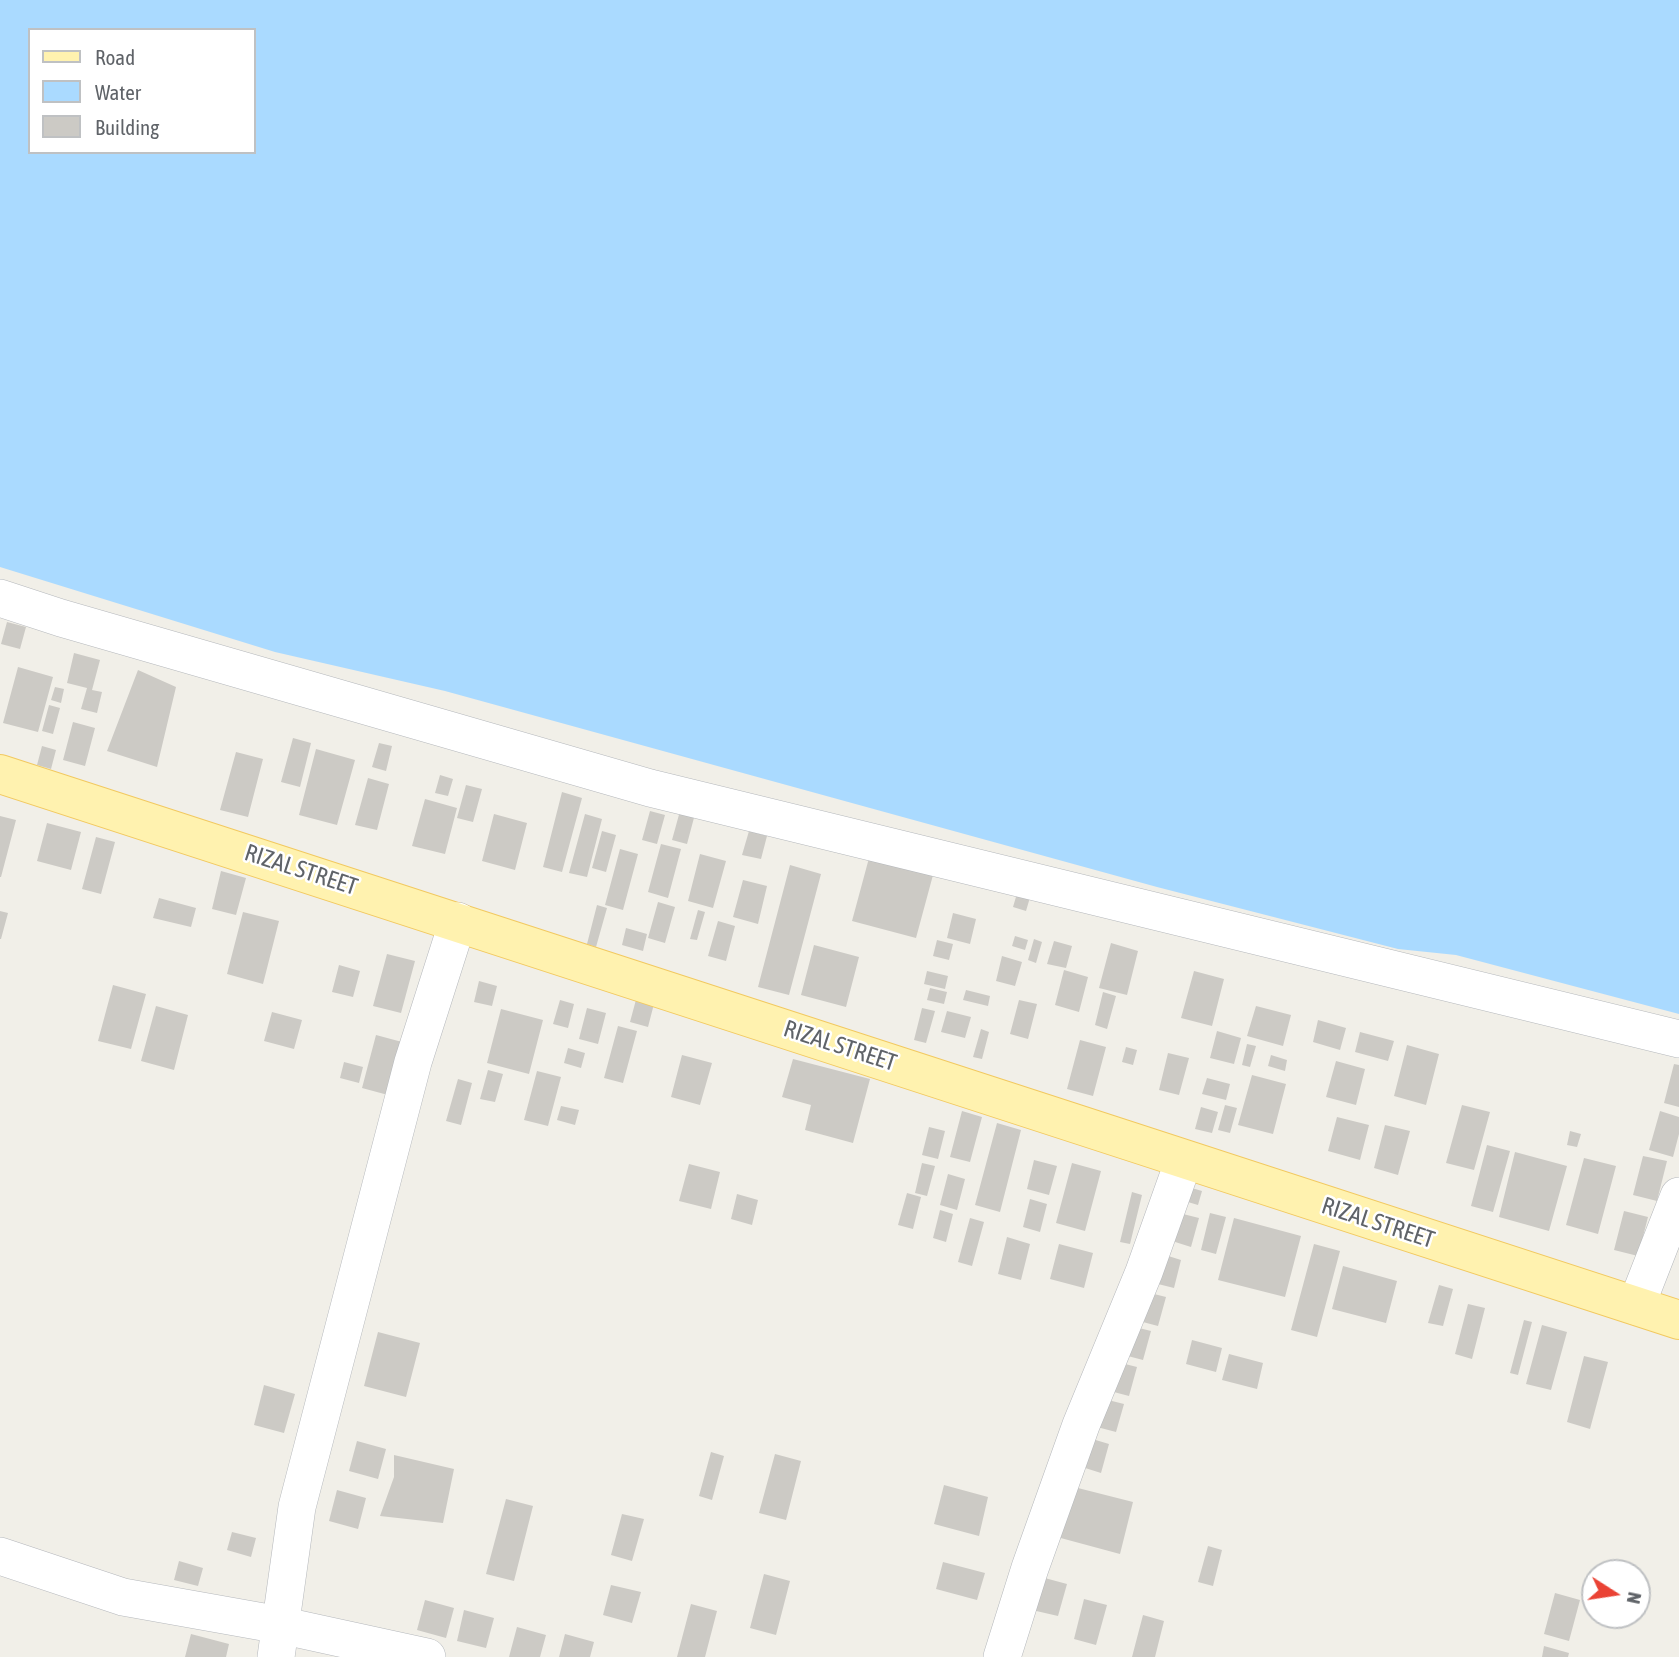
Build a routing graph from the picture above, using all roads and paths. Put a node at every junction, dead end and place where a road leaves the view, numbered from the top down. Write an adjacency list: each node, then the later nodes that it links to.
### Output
1 (0, 598): 4 (street)
2 (0, 774): 3 (main road, RIZAL STREET)
3 (458, 920): 5 (main road, RIZAL STREET); 10 (street)
4 (1679, 1039)
5 (1184, 1160): 7 (main road, RIZAL STREET); 12 (street)
6 (1679, 1196): 7 (street)
7 (1636, 1306): 8 (main road, RIZAL STREET)
8 (1679, 1320)
9 (0, 1556): 10 (street)
10 (278, 1641): 11 (street)
11 (427, 1657)
12 (1002, 1657)

